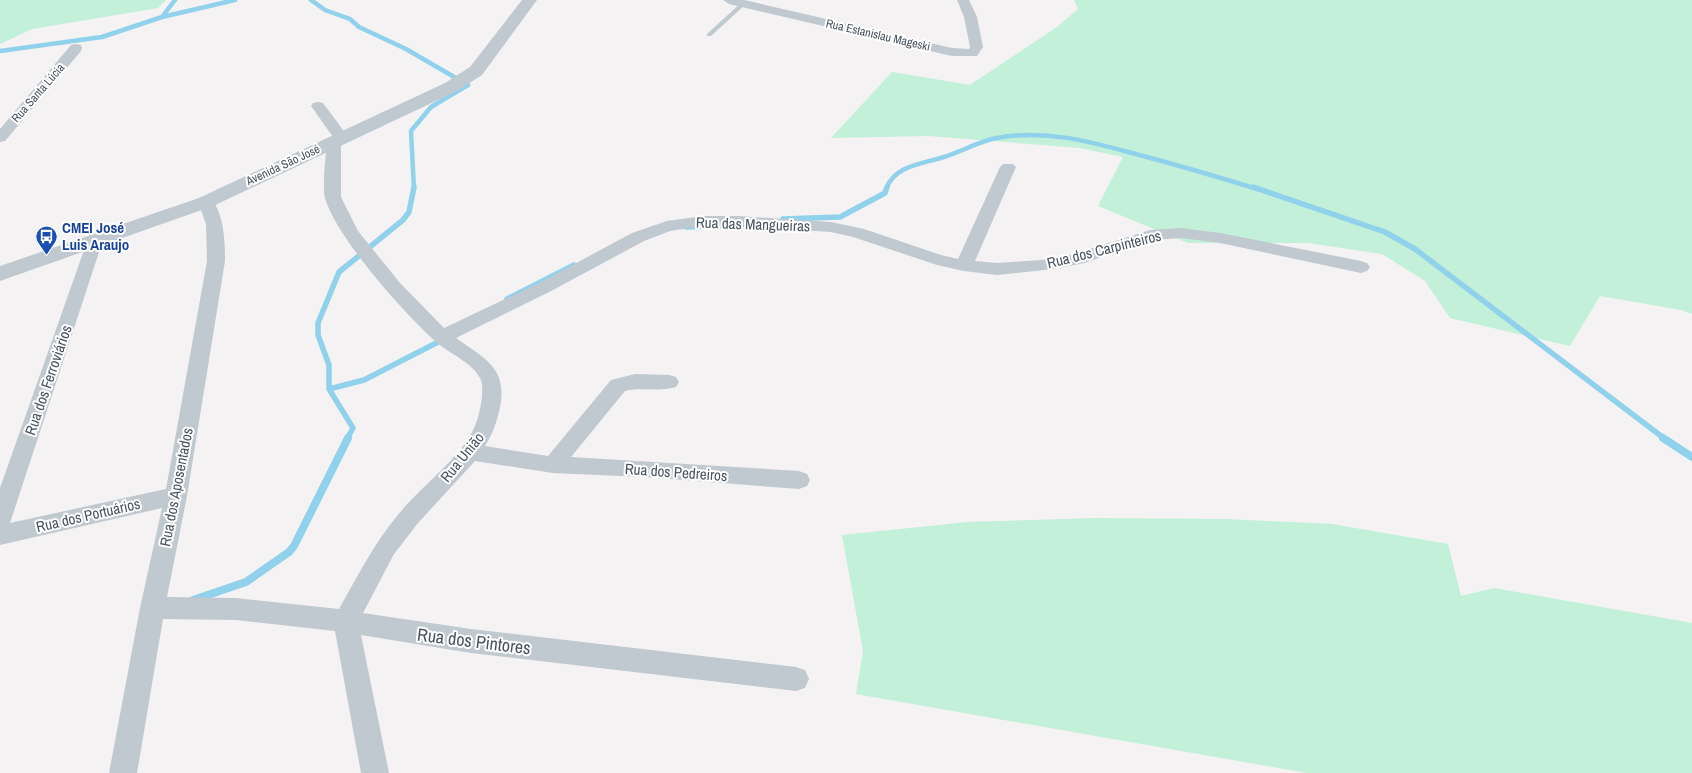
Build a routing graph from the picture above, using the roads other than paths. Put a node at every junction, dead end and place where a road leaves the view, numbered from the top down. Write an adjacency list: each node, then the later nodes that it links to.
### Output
1 (530, 0): 9 (street, Avenida São José)
2 (729, 0): 4 (street, Rua Estanislau Mageski)
3 (963, 0): 4 (street, Rua Estanislau Mageski)
4 (744, 3): 5 (lane)
5 (709, 35)
6 (76, 48): 8 (street, Rua Santa Lúcia)
7 (318, 106): 9 (street)
8 (0, 138)
9 (338, 139): 11 (street, Avenida São José); 16 (street, Rua União)
10 (1008, 167): 13 (street)
11 (206, 202): 12 (street, Avenida São José); 21 (street, Rua dos Aposentados)
12 (95, 240): 15 (street, Avenida São José); 22 (street, Rua dos Ferroviários)
13 (964, 266): 14 (street, Rua dos Carpinteiros); 16 (street, Rua das Mangueiras)
14 (1361, 267)
15 (0, 274)
16 (442, 338): 18 (street, Rua União)
17 (669, 382): 19 (street)
18 (470, 452): 19 (street, Rua dos Pedreiros); 25 (street, Rua União)
19 (553, 465): 20 (street, Rua dos Pedreiros)
20 (799, 480)
21 (176, 496): 23 (street, Rua dos Portuários); 24 (street, Rua dos Aposentados)
22 (0, 521)
23 (0, 535)
24 (152, 608): 25 (street, Rua dos Pintores); 27 (street, Rua dos Aposentados)
25 (346, 621): 26 (street, Rua dos Pintores); 28 (street)
26 (796, 679)
27 (123, 773)
28 (375, 773)

